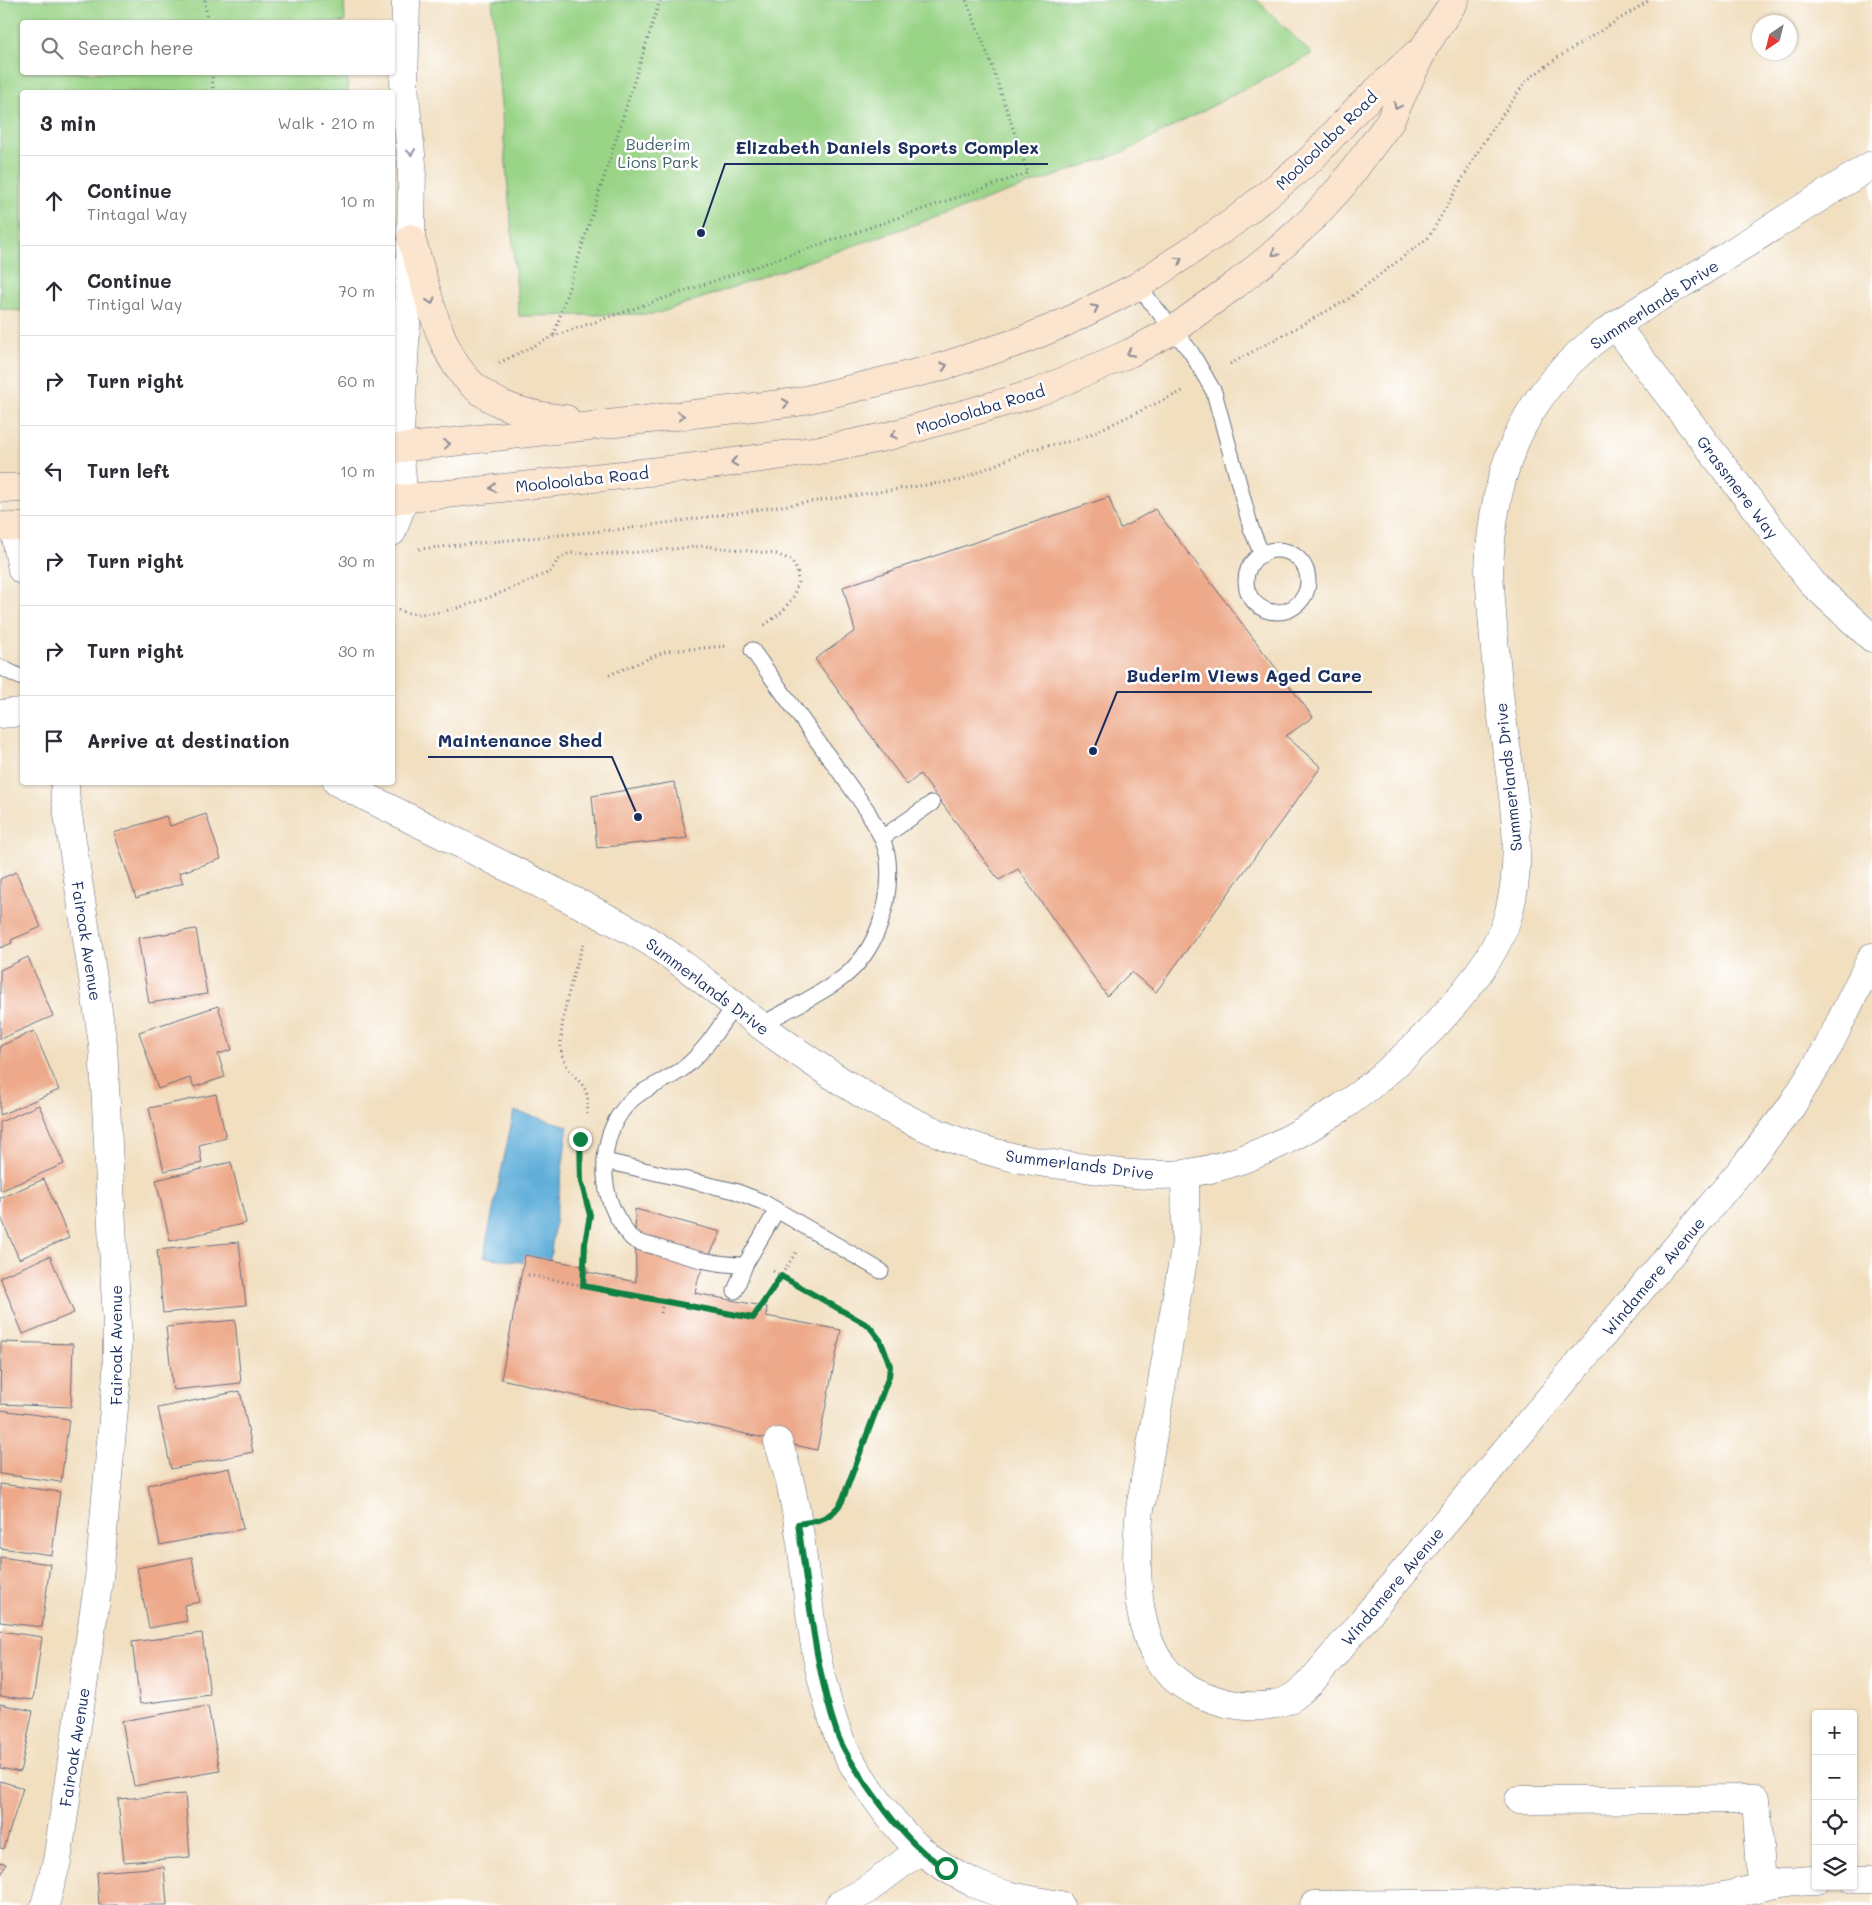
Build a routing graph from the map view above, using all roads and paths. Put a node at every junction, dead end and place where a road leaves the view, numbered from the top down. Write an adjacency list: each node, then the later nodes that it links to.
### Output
1 (205, 0): 7 (path)
2 (406, 0): 10 (street)
3 (660, 0): 18 (path)
4 (966, 0): 18 (path)
5 (1455, 0): 8 (main road, Mooloolaba Road)
6 (1650, 0): 19 (path)
7 (207, 20)
8 (1425, 46): 15 (main road, Mooloolaba Road, one-way to 8); 17 (main road, Mooloolaba Road, one-way to 17)
9 (212, 75): 11 (path)
10 (404, 86): 12 (street); 14 (street, one-way to 14)
11 (213, 90)
12 (395, 126)
13 (1872, 165): 16 (street, Summerlands Drive)
14 (411, 238): 22 (main road, one-way to 22); 23 (street)
15 (1138, 286): 17 (lane); 22 (main road, Mooloolaba Road, one-way to 15)
16 (1616, 325): 33 (street, Grassmere Way); 51 (street, Summerlands Drive)
17 (1173, 330): 26 (main road, Mooloolaba Road, one-way to 26); 29 (lane)
18 (554, 336): 20 (path)
19 (1230, 364)
20 (491, 367)
21 (1186, 390): 28 (path)
22 (633, 421): 23 (main road, Mooloolaba Road, one-way to 22)
23 (396, 449): 26 (street)
24 (0, 488): 25 (main road)
25 (20, 488)
26 (398, 500): 28 (street)
27 (12, 527): 30 (street)
28 (402, 541)
29 (1262, 555): 29 (lane)
30 (20, 561)
31 (398, 610): 32 (path)
32 (759, 629)
33 (1872, 638)
34 (737, 645): 37 (path)
35 (752, 650): 44 (lane)
36 (0, 667): 38 (lane)
37 (610, 675)
38 (20, 677)
39 (20, 712): 40 (street)
40 (0, 714)
41 (65, 785): 74 (street, Fairoak Avenue)
42 (344, 785): 45 (street, Summerlands Drive)
43 (932, 802): 44 (lane)
44 (882, 838): 48 (lane)
45 (599, 914): 47 (street, Summerlands Drive); 49 (path)
46 (1872, 957): 51 (street, Windamere Avenue)
47 (735, 1005): 48 (street, Summerlands Drive); 50 (lane)
48 (761, 1026): 51 (street, Summerlands Drive)
49 (585, 1120)
50 (605, 1161): 52 (lane); 54 (lane)
51 (1185, 1174)
52 (776, 1210): 54 (lane); 56 (lane)
53 (590, 1223): 59 (path)
54 (745, 1265): 60 (lane)
55 (768, 1268): 58 (path)
56 (881, 1271)
57 (528, 1275): 59 (path)
58 (781, 1276): 64 (path); 66 (path)
59 (583, 1286): 61 (path)
60 (735, 1291)
61 (663, 1301): 62 (path); 63 (path)
62 (661, 1313)
63 (726, 1313)
64 (744, 1316)
65 (778, 1442): 66 (street)
66 (798, 1524): 68 (street)
67 (1519, 1800): 72 (street)
68 (920, 1850): 73 (street); 75 (street)
69 (1857, 1879): 70 (street)
70 (1872, 1879)
71 (1812, 1880): 72 (street)
72 (1762, 1886): 77 (street)
73 (1031, 1902): 76 (street)
74 (45, 1905)
75 (839, 1905)
76 (1060, 1905)
77 (1314, 1905)

